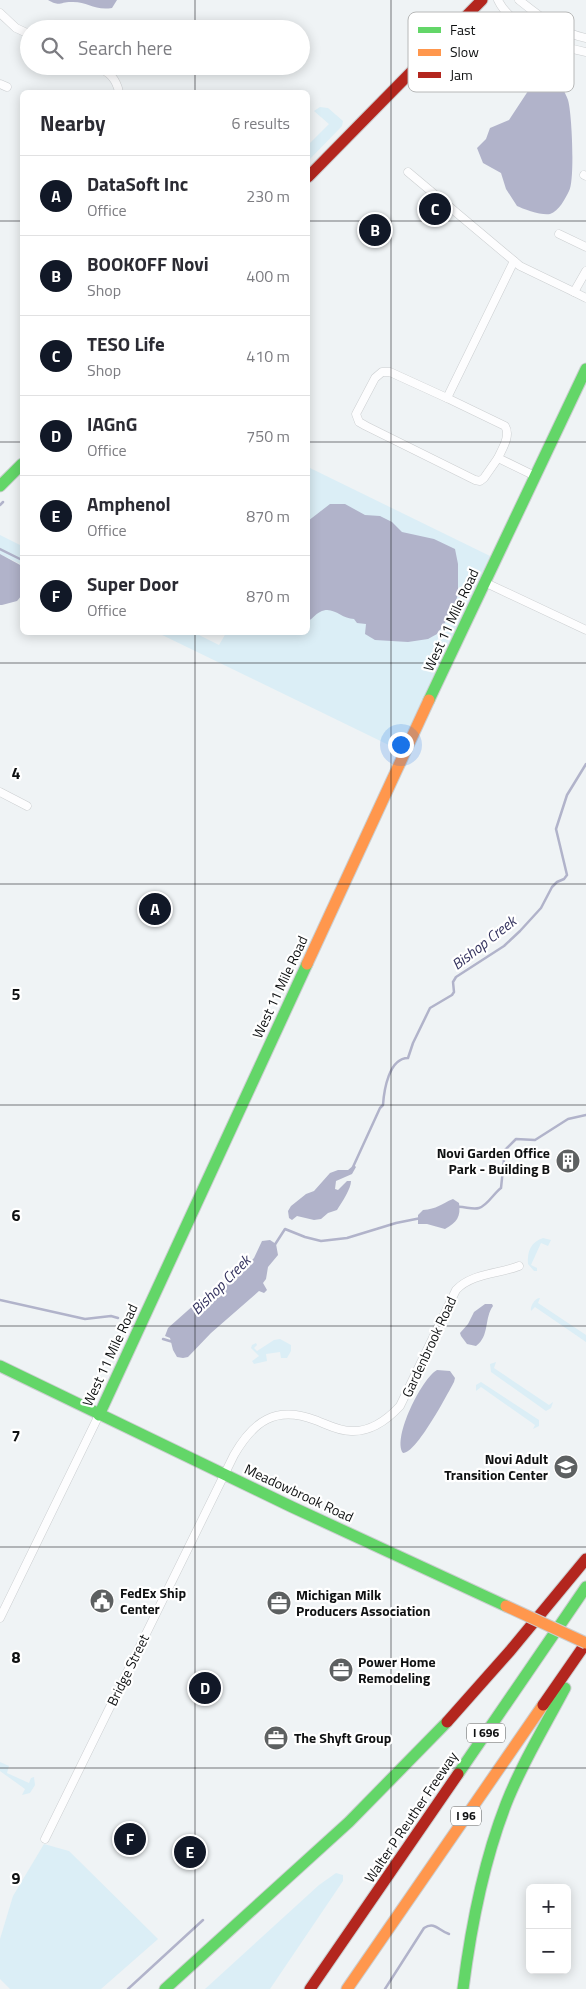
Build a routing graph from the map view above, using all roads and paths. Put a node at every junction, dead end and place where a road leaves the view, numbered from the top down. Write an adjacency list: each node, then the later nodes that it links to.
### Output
1 (482, 0): 4 (main road)
2 (498, 0): 5 (street)
3 (519, 0): 6 (street)
4 (470, 12)
5 (505, 12)
6 (533, 12)
7 (0, 13): 8 (street)
8 (20, 30)
9 (574, 34): 10 (street)
10 (586, 38)
11 (574, 48): 12 (street)
12 (586, 52)
13 (112, 75): 15 (street)
14 (408, 75): 17 (main road)
15 (120, 90)
16 (408, 172): 20 (street)
17 (310, 175)
18 (559, 234): 19 (street)
19 (586, 247)
20 (514, 261): 22 (street); 25 (street)
21 (586, 270): 22 (street)
22 (574, 292): 23 (street)
23 (586, 298)
24 (586, 369): 28 (main road, West 11 Mile Road)
25 (447, 398): 26 (street); 26 (street)
26 (498, 458): 28 (street)
27 (20, 466): 29 (main road)
28 (535, 476): 30 (main road, West 11 Mile Road)
29 (0, 486)
30 (484, 582): 31 (street); 36 (main road, West 11 Mile Road)
31 (586, 630)
32 (0, 792): 33 (street)
33 (27, 806)
34 (519, 1266): 37 (street, Gardenbrook Road)
35 (0, 1366): 36 (main road, Meadowbrook Road)
36 (99, 1415): 37 (main road, Meadowbrook Road); 40 (street, West 11 Mile Road)
37 (224, 1475): 41 (main road, Meadowbrook Road, bridge); 42 (street, Bridge Street)
38 (586, 1559): 43 (main road)
39 (586, 1587): 44 (main road, Walter P Reuther Freeway / I 696)
40 (0, 1618)
41 (586, 1644): 45 (main road, I 96); 46 (main road)
42 (45, 1839)
43 (166, 1989)
44 (310, 1989)
45 (347, 1989)
46 (464, 1989)

